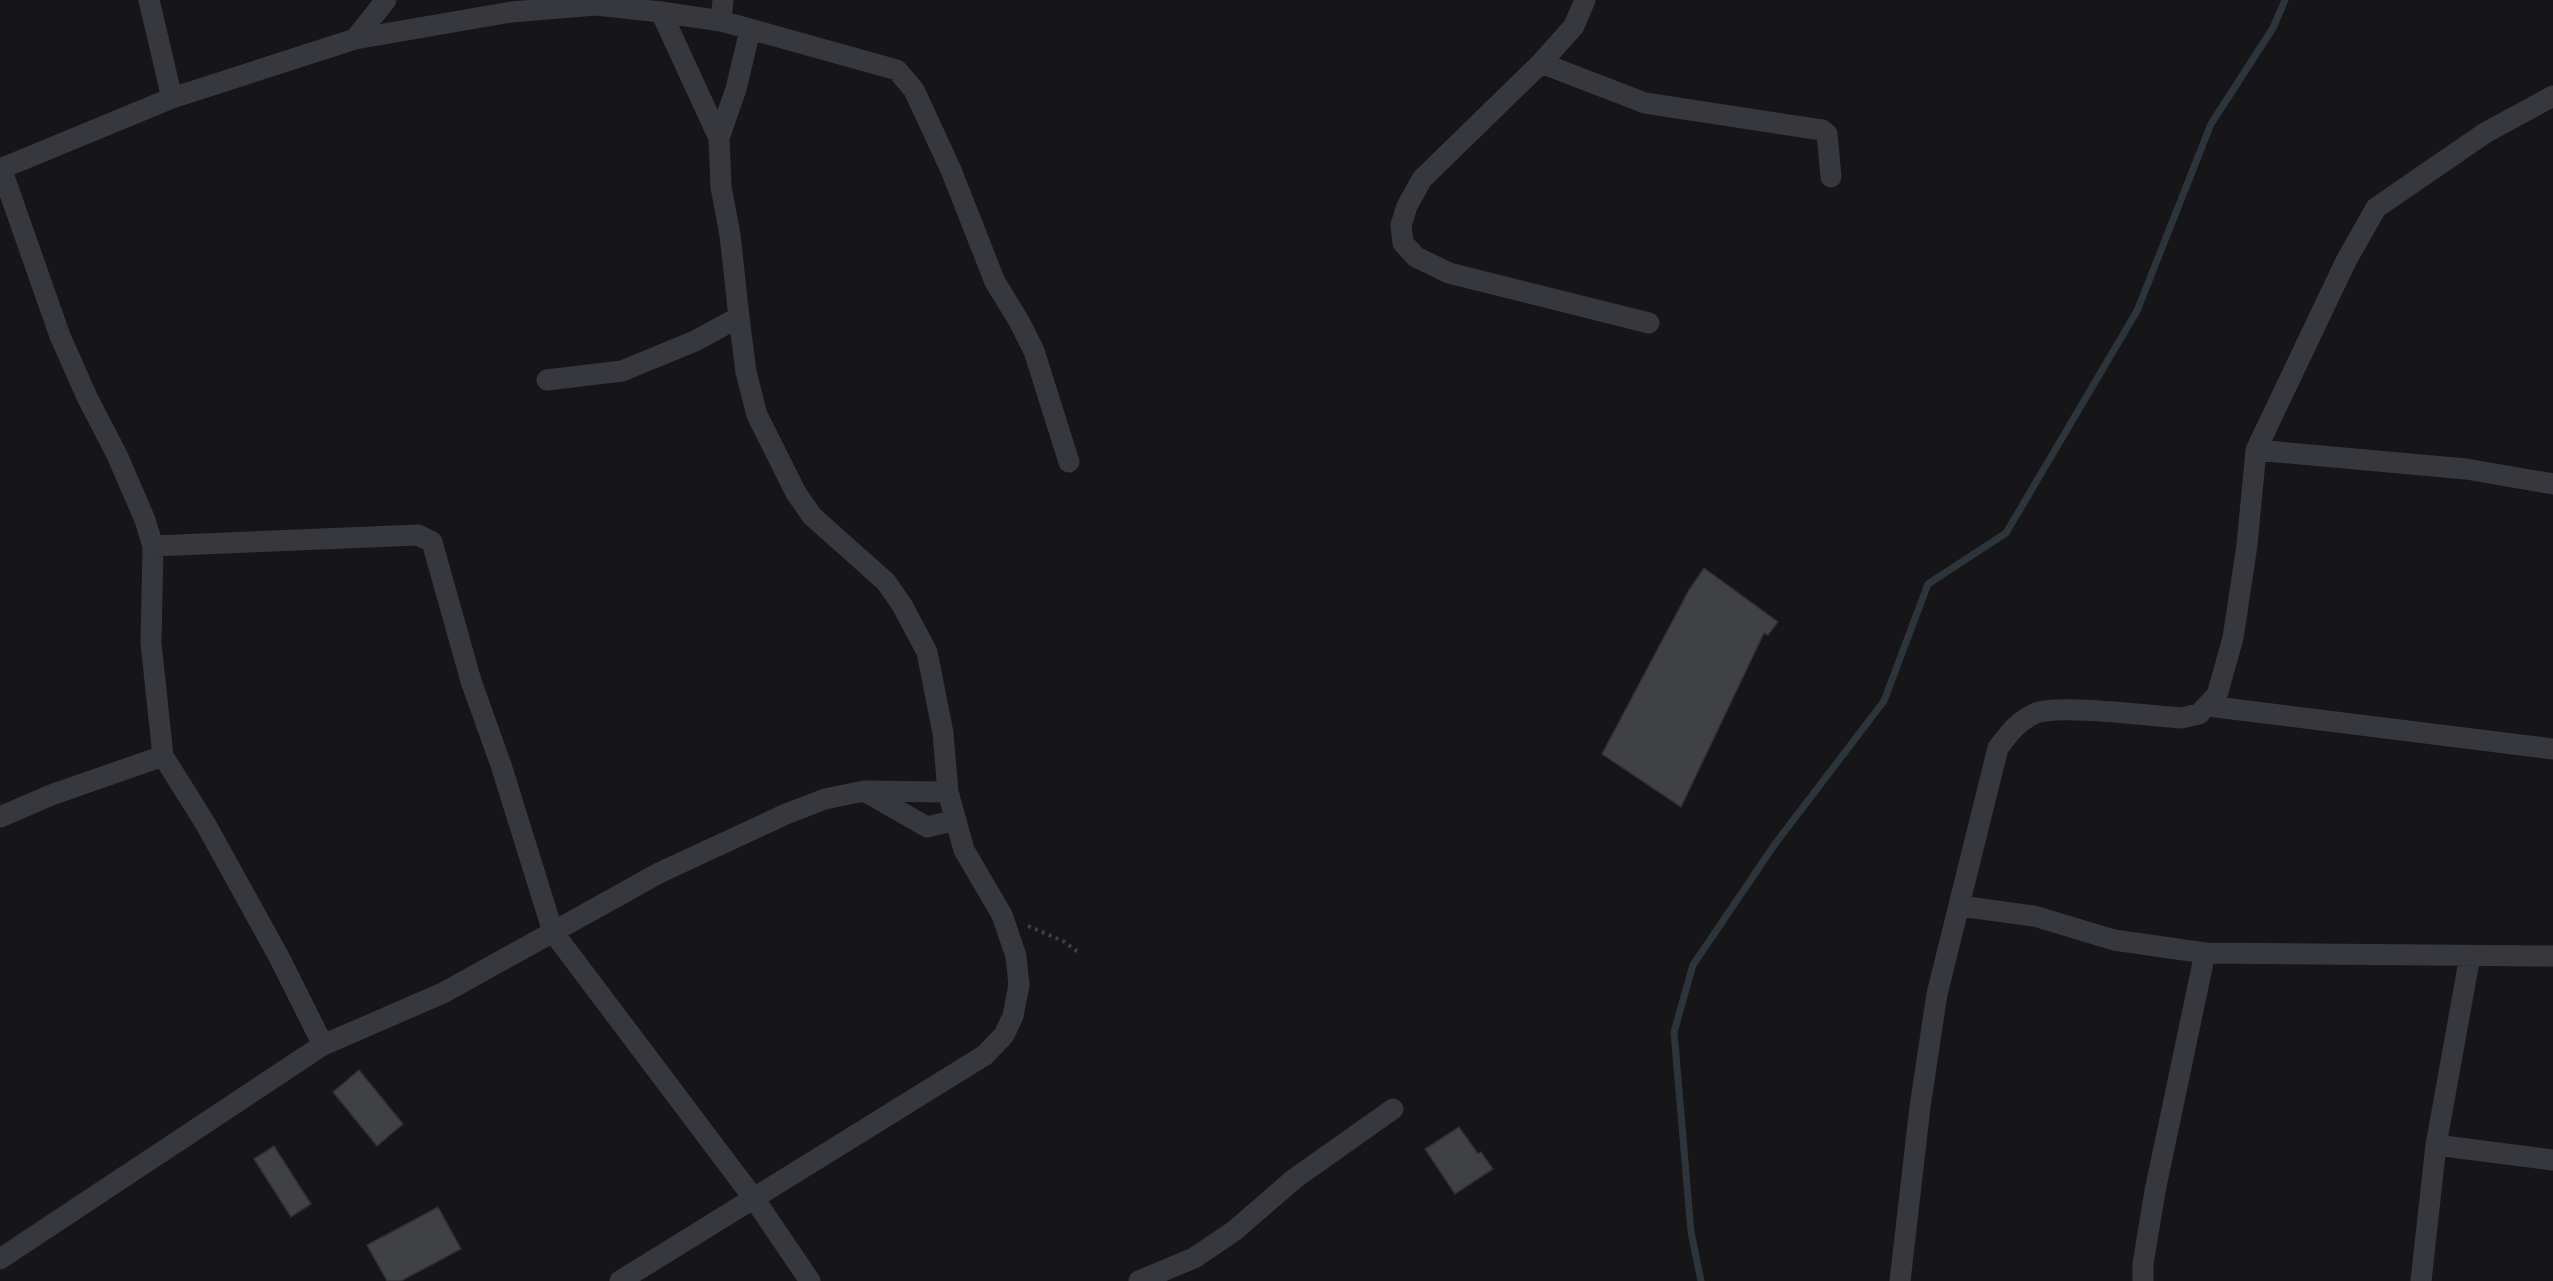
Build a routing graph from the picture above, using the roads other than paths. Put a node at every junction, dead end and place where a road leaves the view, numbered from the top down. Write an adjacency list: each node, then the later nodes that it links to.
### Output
1 (149, 0): 12 (street)
2 (386, 0): 9 (street)
3 (723, 0): 7 (street)
4 (1585, 0): 10 (street)
5 (475, 9): 6 (street); 9 (street)
6 (661, 12): 7 (street); 13 (street)
7 (721, 21): 8 (street)
8 (750, 30): 13 (street); 20 (street)
9 (355, 39): 12 (street)
10 (1541, 63): 15 (street); 17 (street)
11 (2553, 96): 19 (street)
12 (172, 99): 14 (street)
13 (719, 138): 16 (street)
14 (0, 169): 22 (street)
15 (1831, 177)
16 (739, 317): 18 (street); 27 (street)
17 (1649, 323)
18 (547, 380)
19 (2256, 450): 21 (street); 23 (street)
20 (1069, 462)
21 (2553, 484)
22 (153, 546): 25 (street); 31 (street)
23 (2208, 706): 24 (street); 30 (street)
24 (2553, 749)
25 (164, 756): 28 (street); 35 (street)
26 (864, 791): 27 (street); 29 (street); 31 (street)
27 (948, 792): 29 (street)
28 (0, 817)
29 (956, 820): 39 (street)
30 (1960, 906): 32 (street); 44 (street)
31 (553, 932): 35 (street); 39 (street)
32 (2205, 953): 33 (street); 45 (street)
33 (2470, 956): 34 (street); 37 (street)
34 (2553, 956)
35 (323, 1045): 40 (street)
36 (1393, 1109): 43 (street)
37 (2436, 1145): 38 (street); 46 (street)
38 (2553, 1160)
39 (755, 1200): 41 (street); 42 (street)
40 (0, 1259)
41 (620, 1281)
42 (810, 1281)
43 (1139, 1281)
44 (1900, 1281)
45 (2143, 1281)
46 (2421, 1281)

